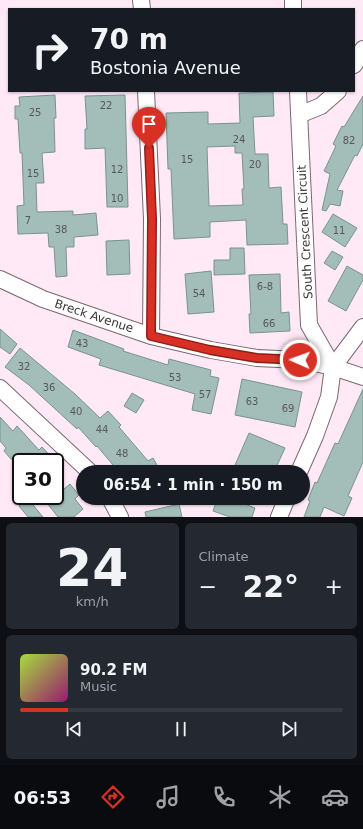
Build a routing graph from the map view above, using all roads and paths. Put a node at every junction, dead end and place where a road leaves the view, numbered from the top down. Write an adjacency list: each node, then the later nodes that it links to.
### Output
1 (363, 50): 2 (street)
2 (355, 64)
3 (146, 92): 9 (street)
4 (298, 92): 6 (street, South Crescent Circuit)
5 (337, 92): 6 (street)
6 (299, 115): 10 (street, South Crescent Circuit)
7 (0, 279): 9 (street, Breck Avenue)
8 (363, 327): 10 (street)
9 (151, 336): 10 (street, Breck Avenue)
10 (333, 367): 11 (street, Breck Avenue); 14 (street)
11 (363, 377)
12 (0, 388): 13 (street)
13 (82, 465)
14 (302, 465)
15 (114, 505): 17 (street)
16 (284, 505): 18 (street)
17 (120, 517)
18 (279, 517)

